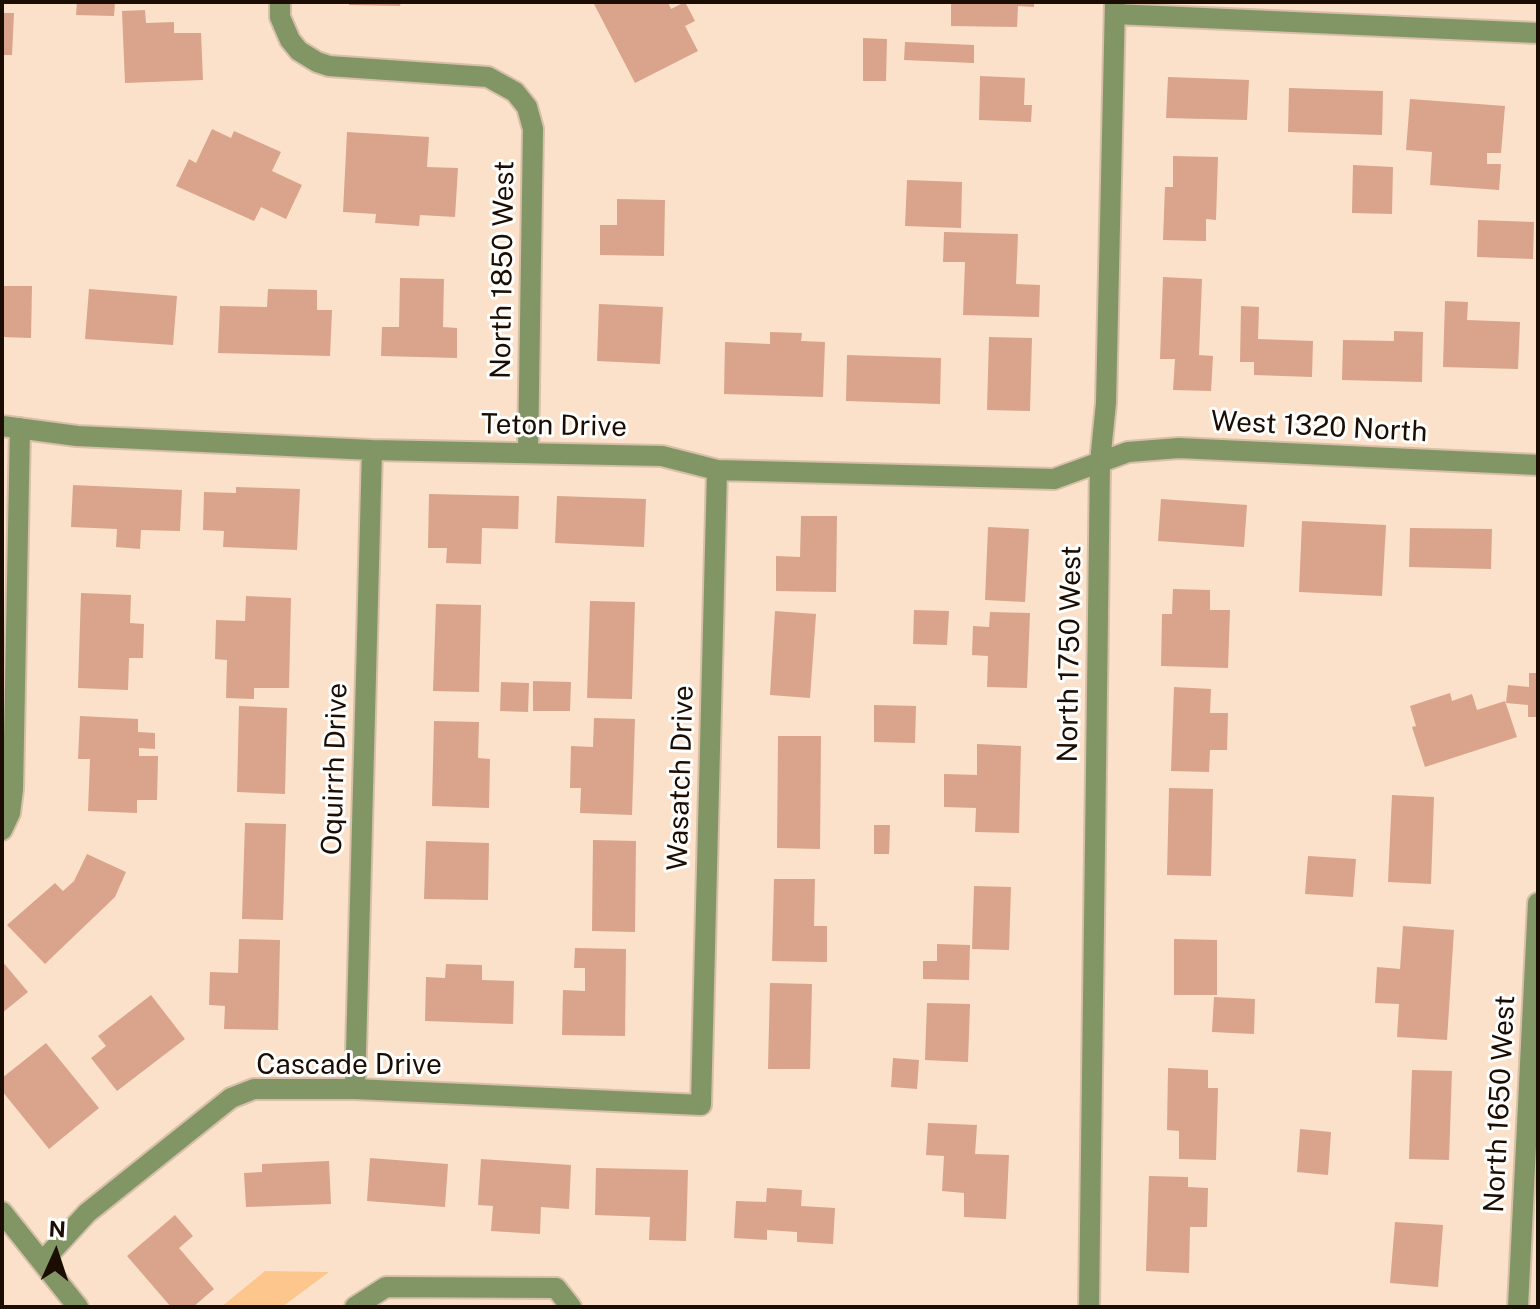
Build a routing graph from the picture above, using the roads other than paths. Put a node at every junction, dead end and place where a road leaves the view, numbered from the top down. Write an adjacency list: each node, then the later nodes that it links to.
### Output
1 (280, 2): 6 (street, North 1850 West)
2 (1115, 8): 3 (street); 7 (street, North 1750 West)
3 (1538, 33)
4 (11, 427): 5 (street, Teton Drive); 10 (street)
5 (372, 450): 6 (street, Teton Drive); 13 (street, Oquirrh Drive)
6 (528, 453): 9 (street, Teton Drive)
7 (1100, 462): 8 (street, West 1320 North); 9 (street, Teton Drive); 20 (street, North 1750 West)
8 (1538, 465)
9 (717, 470): 12 (street, Wasatch Drive)
10 (2, 830)
11 (1538, 903): 14 (street, North 1650 West)
12 (701, 1087): 13 (street, Cascade Drive)
13 (355, 1089): 16 (street, Cascade Drive)
14 (1532, 1152): 21 (street, North 1650 West)
15 (2, 1212): 16 (street)
16 (42, 1262): 17 (street)
17 (78, 1307)
18 (355, 1307): 19 (street)
19 (571, 1307)
20 (1089, 1307)
21 (1518, 1307)

